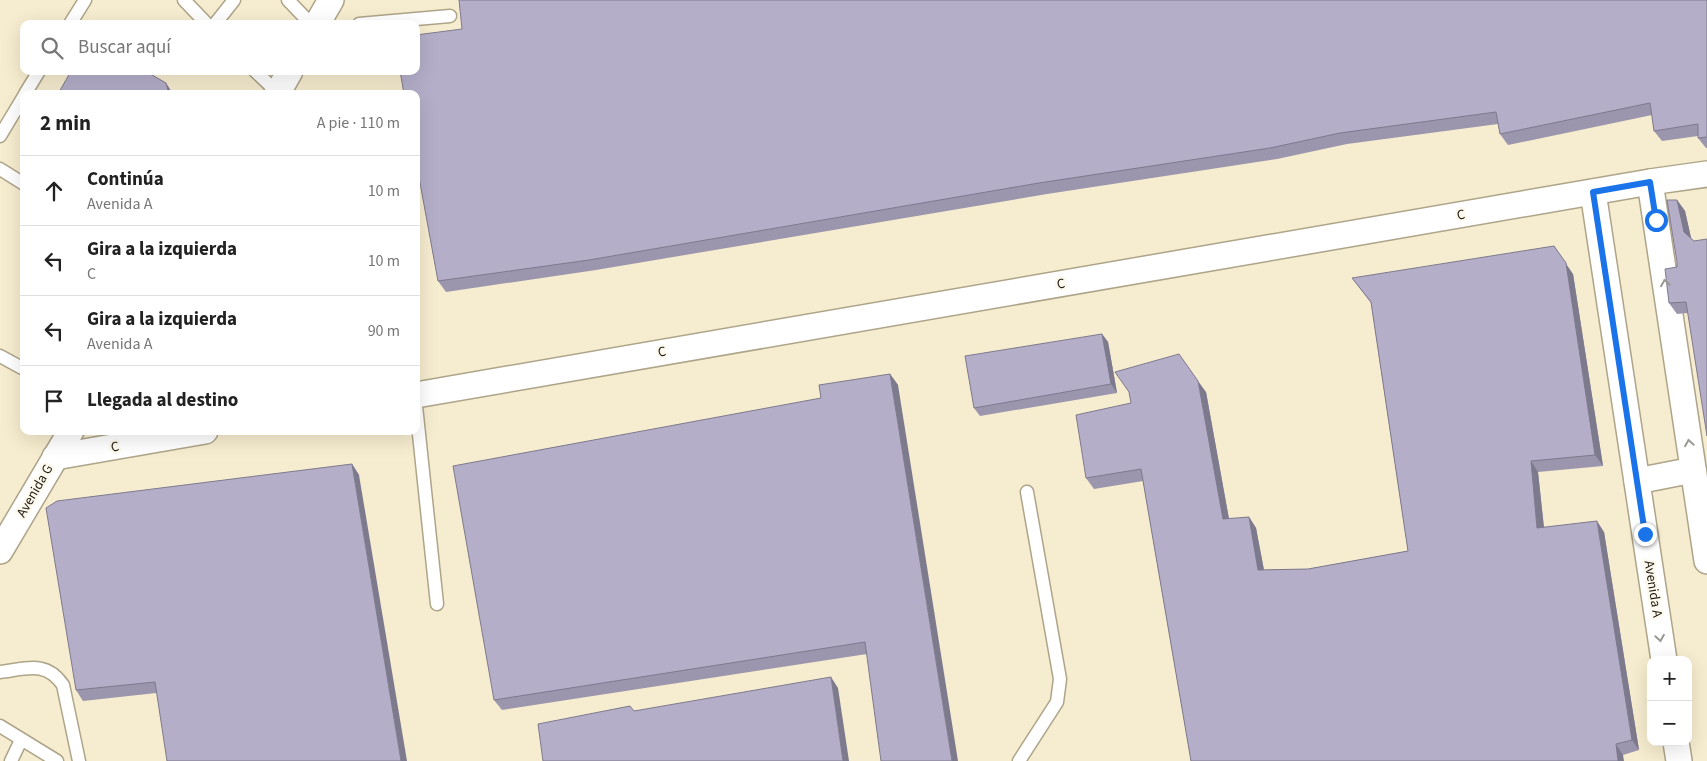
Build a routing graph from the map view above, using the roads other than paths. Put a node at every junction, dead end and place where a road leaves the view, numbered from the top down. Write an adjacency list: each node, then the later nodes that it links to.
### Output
1 (85, 0): 7 (lane)
2 (184, 0): 8 (lane)
3 (234, 0): 9 (lane)
4 (288, 0): 10 (lane)
5 (331, 0): 11 (street)
6 (450, 16): 12 (lane)
7 (72, 20)
8 (203, 20)
9 (218, 20)
10 (307, 20)
11 (319, 20)
12 (404, 20)
13 (36, 75): 16 (lane)
14 (259, 75): 17 (lane)
15 (288, 75): 18 (street)
16 (27, 90)
17 (274, 90)
18 (280, 90)
19 (20, 102): 20 (lane)
20 (0, 136)
21 (0, 170): 23 (lane)
22 (1707, 174): 24 (street, C)
23 (20, 182)
24 (1650, 182): 25 (street, C); 33 (street, one-way to 24)
25 (1593, 192): 28 (street, C); 34 (street, Avenida A)
26 (0, 356): 27 (lane)
27 (20, 367)
28 (420, 394)
29 (68, 435): 32 (street, Avenida G)
30 (182, 435): 32 (street, C)
31 (419, 435): 38 (lane)
32 (55, 457): 36 (street, Avenida G)
33 (1693, 470): 34 (street); 37 (street)
34 (1636, 481): 39 (street, Avenida A, one-way to 39)
35 (1027, 492): 47 (lane)
36 (0, 551)
37 (1707, 561)
38 (437, 604)
39 (1663, 656)
40 (0, 672): 46 (lane)
41 (0, 726): 42 (lane)
42 (21, 740): 44 (lane); 45 (lane)
43 (1677, 746): 48 (street)
44 (11, 761)
45 (56, 761)
46 (79, 761)
47 (1019, 761)
48 (1679, 761)

